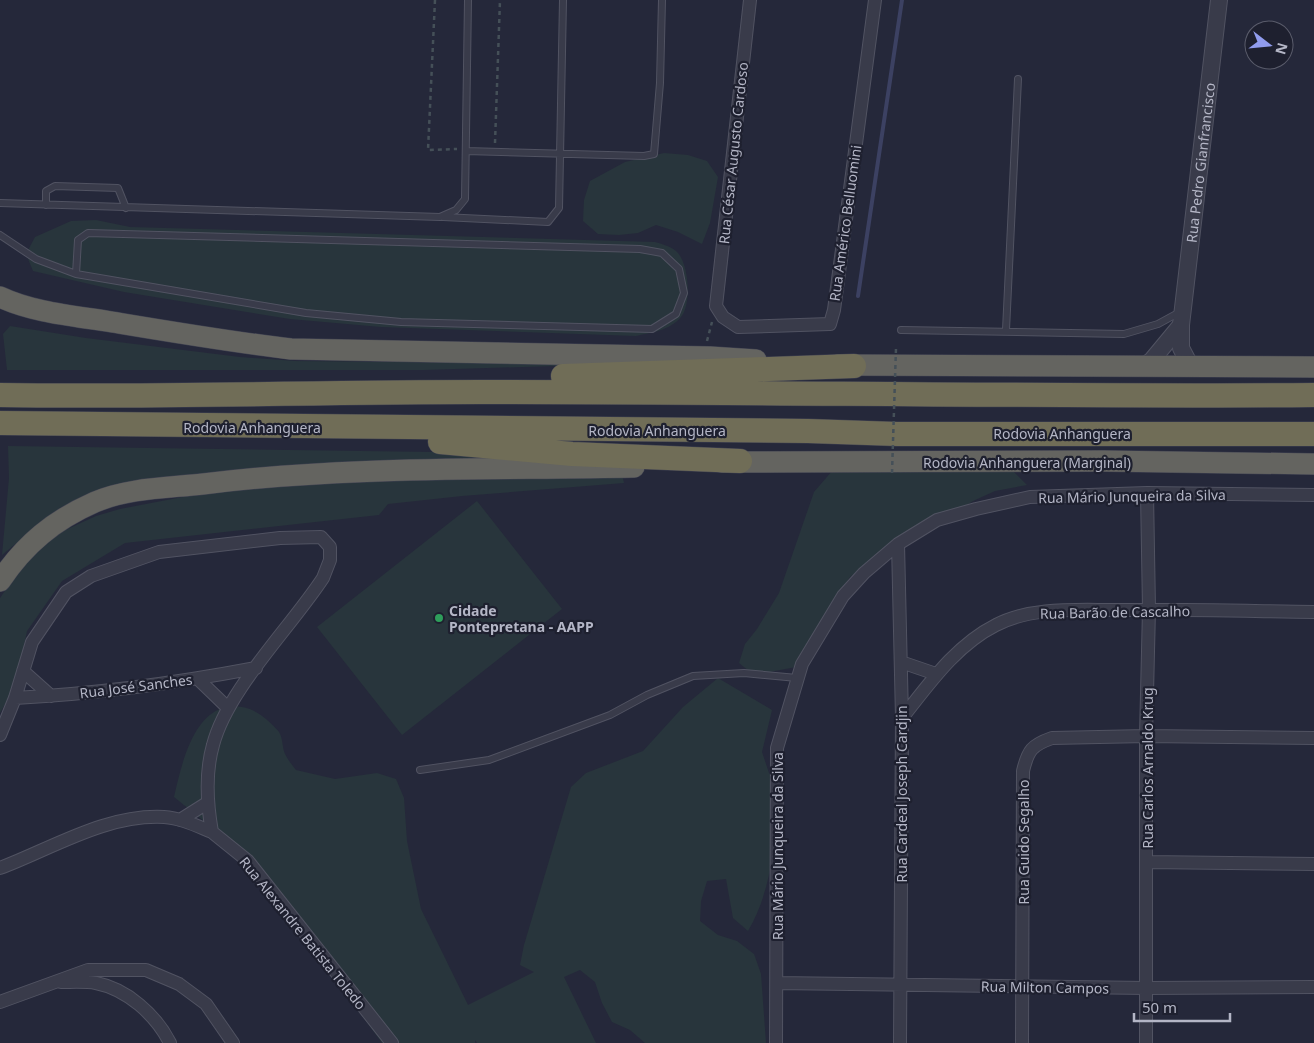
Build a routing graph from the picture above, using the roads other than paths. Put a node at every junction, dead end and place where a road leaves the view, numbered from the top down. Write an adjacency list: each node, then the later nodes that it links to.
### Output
1 (468, 0): 8 (lane)
2 (563, 0): 9 (lane)
3 (662, 0): 9 (lane)
4 (750, 0): 17 (street, Rua César Augusto Cardoso)
5 (875, 0): 17 (street, Rua Américo Belluomini)
6 (1219, 0): 18 (street, Rua Pedro Gianfrancisco)
7 (1018, 79): 20 (lane)
8 (466, 151): 9 (lane); 13 (lane)
9 (559, 155): 13 (lane)
10 (0, 203): 11 (lane)
11 (46, 205): 12 (lane); 12 (lane)
12 (126, 208): 13 (lane)
13 (440, 217)
14 (0, 235): 15 (lane)
15 (76, 274): 15 (lane)
16 (0, 297): 21 (highway)
17 (716, 306)
18 (1182, 318): 20 (lane); 22 (street); 23 (street, Rua Pedro Gianfrancisco)
19 (901, 330): 20 (lane)
20 (1006, 330)
21 (854, 366): 22 (highway); 25 (highway)
22 (1143, 367): 23 (highway)
23 (1191, 367): 24 (highway)
24 (1314, 367)
25 (0, 381)
26 (0, 395): 27 (highway)
27 (1314, 396)
28 (0, 425): 29 (highway, Rodovia Anhanguera)
29 (254, 427): 30 (highway, Rodovia Anhanguera); 31 (highway)
30 (1314, 434)
31 (740, 461): 32 (highway, Rodovia Anhanguera (Marginal)); 36 (highway, Rodovia Anhanguera (Marginal))
32 (1314, 464)
33 (1147, 493): 34 (street, Rua Mário Junqueira da Silva); 35 (street, Rua Mário Junqueira da Silva); 37 (street, Rua Carlos Arnaldo Krug)
34 (1314, 495)
35 (898, 544): 39 (street, Rua Cardeal Joseph Cardjin); 43 (street, Rua Mário Junqueira da Silva)
36 (0, 580)
37 (1149, 609): 38 (street, Rua Barão de Cascalho); 42 (street, Rua Barão de Cascalho); 50 (street, Rua Carlos Arnaldo Krug)
38 (1314, 612)
39 (901, 662): 42 (street); 48 (street, Rua Cardeal Joseph Cardjin)
40 (256, 668): 41 (street); 44 (street, Rua José Sanches); 47 (street)
41 (22, 672): 45 (street); 46 (street)
42 (936, 674): 48 (street, Rua Barão de Cascalho)
43 (797, 678): 52 (lane); 60 (street, Rua Mário Junqueira da Silva)
44 (198, 679): 45 (street, Rua José Sanches); 47 (street)
45 (51, 696): 46 (street, Rua José Sanches)
46 (15, 698): 49 (street)
47 (228, 708): 53 (street)
48 (902, 718): 61 (street, Rua Cardeal Joseph Cardjin)
49 (0, 735)
50 (1146, 736): 51 (street, Rua Guido Segalho); 56 (street, Rua Carlos Arnaldo Krug); 62 (street, Rua Guido Segalho)
51 (1314, 738)
52 (420, 770)
53 (207, 803): 54 (street); 55 (street)
54 (180, 820): 55 (street, Rua Alexandre Batista Toledo); 58 (street, Rua Alexandre Batista Toledo)
55 (212, 832): 68 (street, Rua Alexandre Batista Toledo)
56 (1147, 862): 57 (street); 64 (street, Rua Carlos Arnaldo Krug)
57 (1314, 864)
58 (0, 868)
59 (54, 982): 65 (street); 66 (street); 67 (street)
60 (777, 983): 61 (street, Rua Milton Campos); 69 (street, Rua Mário Junqueira da Silva)
61 (901, 986): 62 (street, Rua Milton Campos); 70 (street, Rua Cardeal Joseph Cardjin)
62 (1022, 986): 64 (street, Rua Milton Campos); 71 (street, Rua Guido Segalho)
63 (1314, 987): 64 (street, Rua Milton Campos)
64 (1146, 988): 72 (street, Rua Carlos Arnaldo Krug)
65 (0, 1002)
66 (170, 1043)
67 (232, 1043)
68 (392, 1043)
69 (776, 1043)
70 (900, 1043)
71 (1022, 1043)
72 (1146, 1043)

